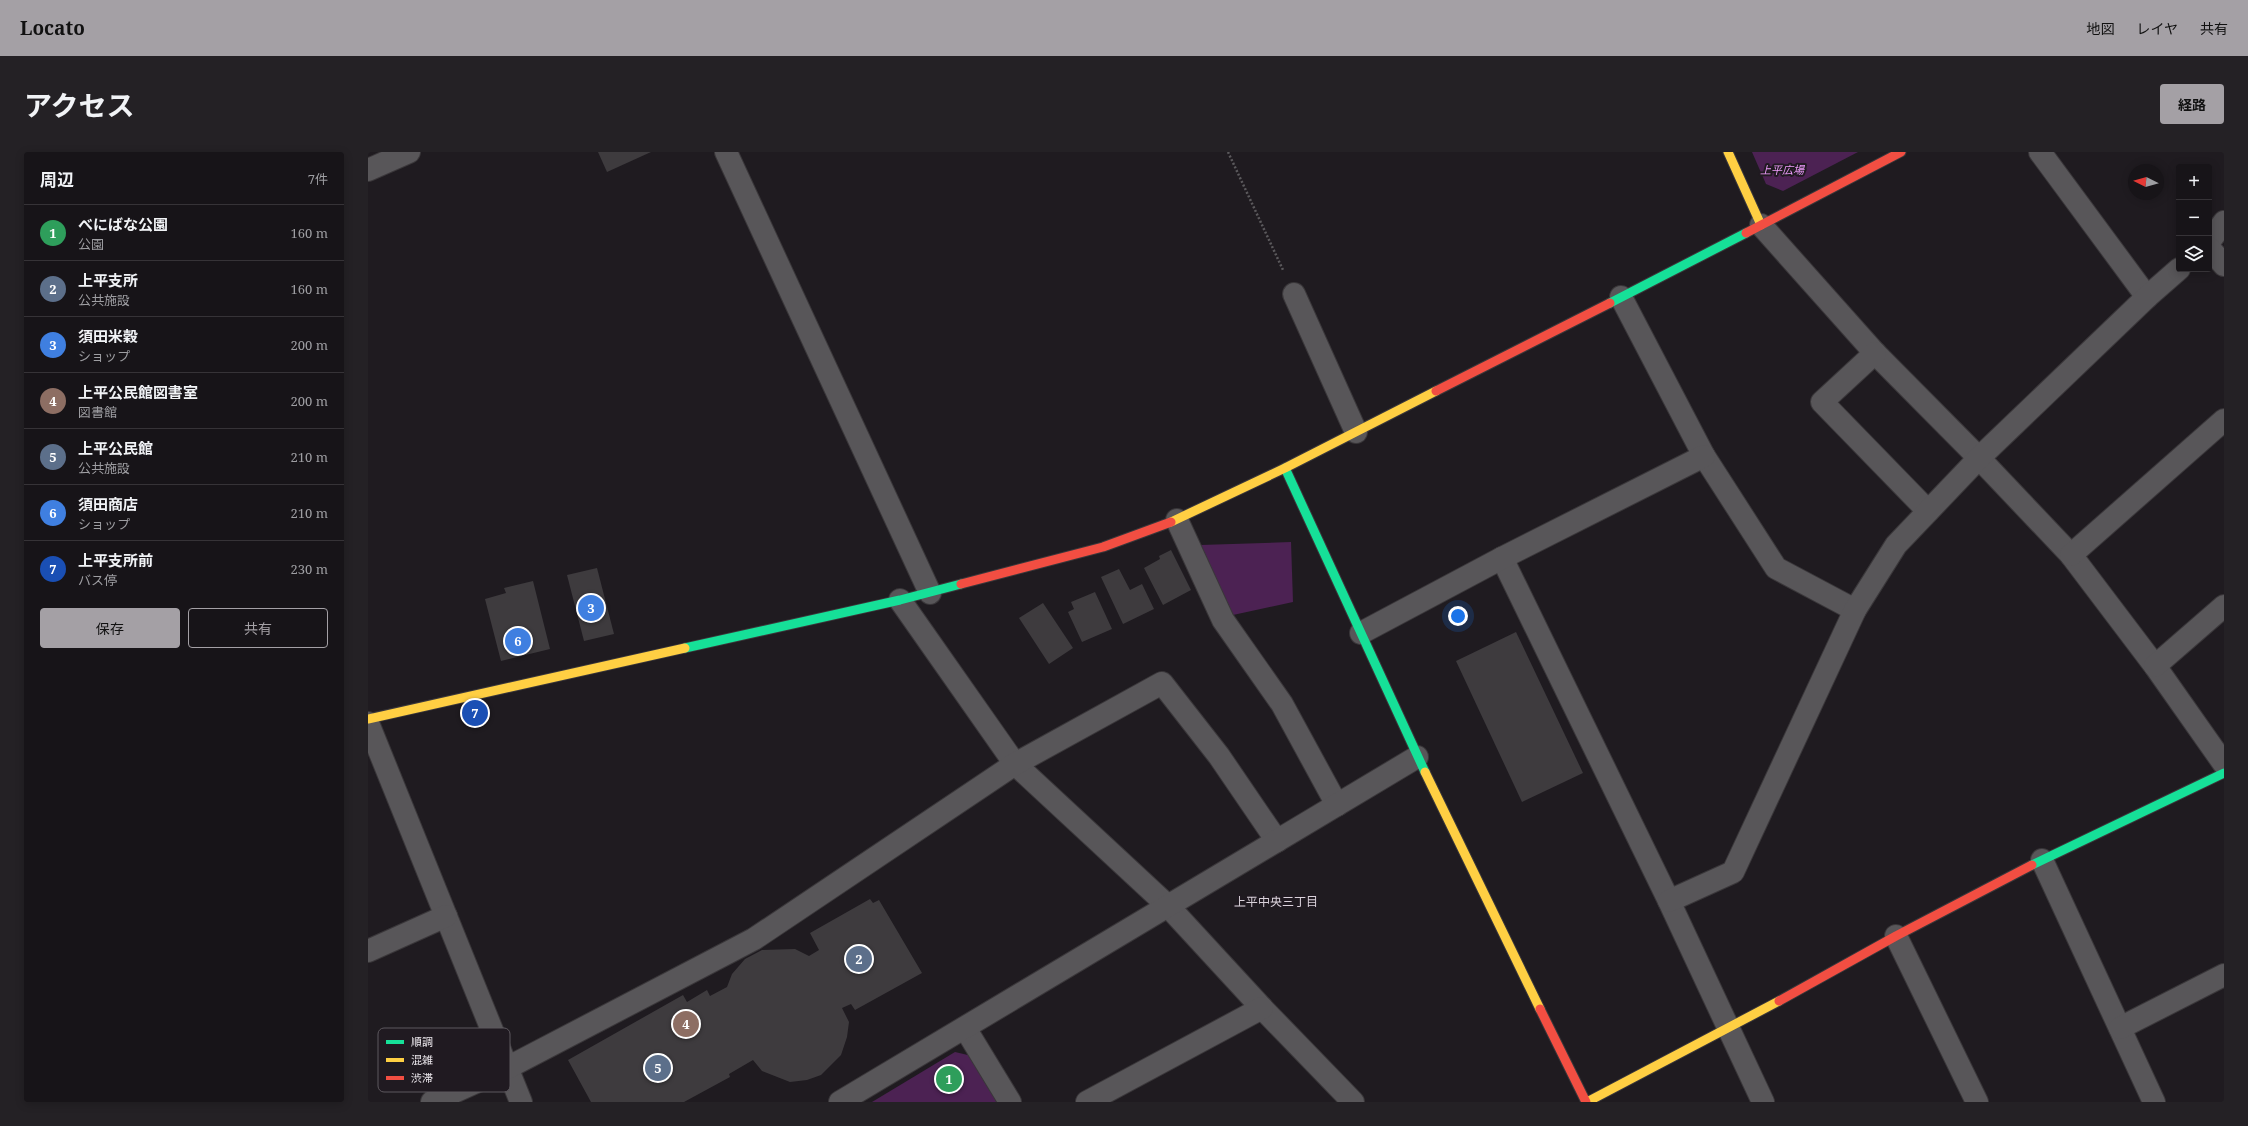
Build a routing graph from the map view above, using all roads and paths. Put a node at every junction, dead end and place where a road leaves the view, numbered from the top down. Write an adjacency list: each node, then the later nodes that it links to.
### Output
1 (409, 152): 7 (street)
2 (726, 152): 27 (street)
3 (1228, 152): 14 (path)
4 (1728, 152): 9 (street)
5 (1901, 152): 9 (street)
6 (2040, 152): 16 (street)
7 (368, 170)
8 (2224, 222): 10 (street)
9 (1761, 225): 15 (street); 17 (street)
10 (2212, 238)
11 (2212, 251): 12 (street)
12 (2224, 265)
13 (2176, 272): 16 (street)
14 (1294, 294): 19 (street)
15 (1621, 297): 19 (street); 20 (street)
16 (2147, 297): 21 (street)
17 (1875, 353): 21 (street); 23 (street)
18 (2224, 420): 25 (street)
19 (1356, 432): 22 (street)
20 (1704, 456): 26 (street); 30 (street)
21 (1979, 458): 23 (street); 25 (street)
22 (1285, 468): 24 (street); 31 (street)
23 (1928, 511): 30 (street)
24 (1177, 520): 27 (street); 39 (street)
25 (2072, 555): 32 (street)
26 (1502, 558): 31 (street); 42 (street)
27 (930, 593): 28 (street)
28 (900, 600): 33 (street); 36 (street)
29 (2224, 606): 32 (street)
30 (1855, 610): 42 (street)
31 (1361, 633): 35 (street)
32 (2155, 666): 37 (street)
33 (368, 719)
34 (368, 723): 44 (street)
35 (1417, 757): 39 (street); 62 (street)
36 (1015, 764): 40 (street); 43 (street); 53 (street)
37 (2224, 764)
38 (2224, 773): 41 (street)
39 (1337, 805): 40 (street)
40 (1277, 841): 43 (street)
41 (2042, 860): 45 (street); 51 (street)
42 (1669, 901): 52 (street)
43 (1168, 906): 48 (street); 50 (street)
44 (446, 916): 46 (street); 49 (street)
45 (1896, 936): 52 (street); 64 (street)
46 (368, 951)
47 (2224, 975): 51 (street)
48 (1262, 1008): 60 (street); 61 (street)
49 (492, 1028)
50 (965, 1028): 58 (street); 59 (street)
51 (2120, 1028): 65 (street)
52 (1728, 1029): 62 (street); 63 (street)
53 (510, 1067)
54 (510, 1073): 57 (street)
55 (454, 1092): 56 (street)
56 (432, 1102)
57 (521, 1102)
58 (840, 1102)
59 (1010, 1102)
60 (1087, 1102)
61 (1353, 1102)
62 (1586, 1102)
63 (1762, 1102)
64 (1977, 1102)
65 (2154, 1102)

